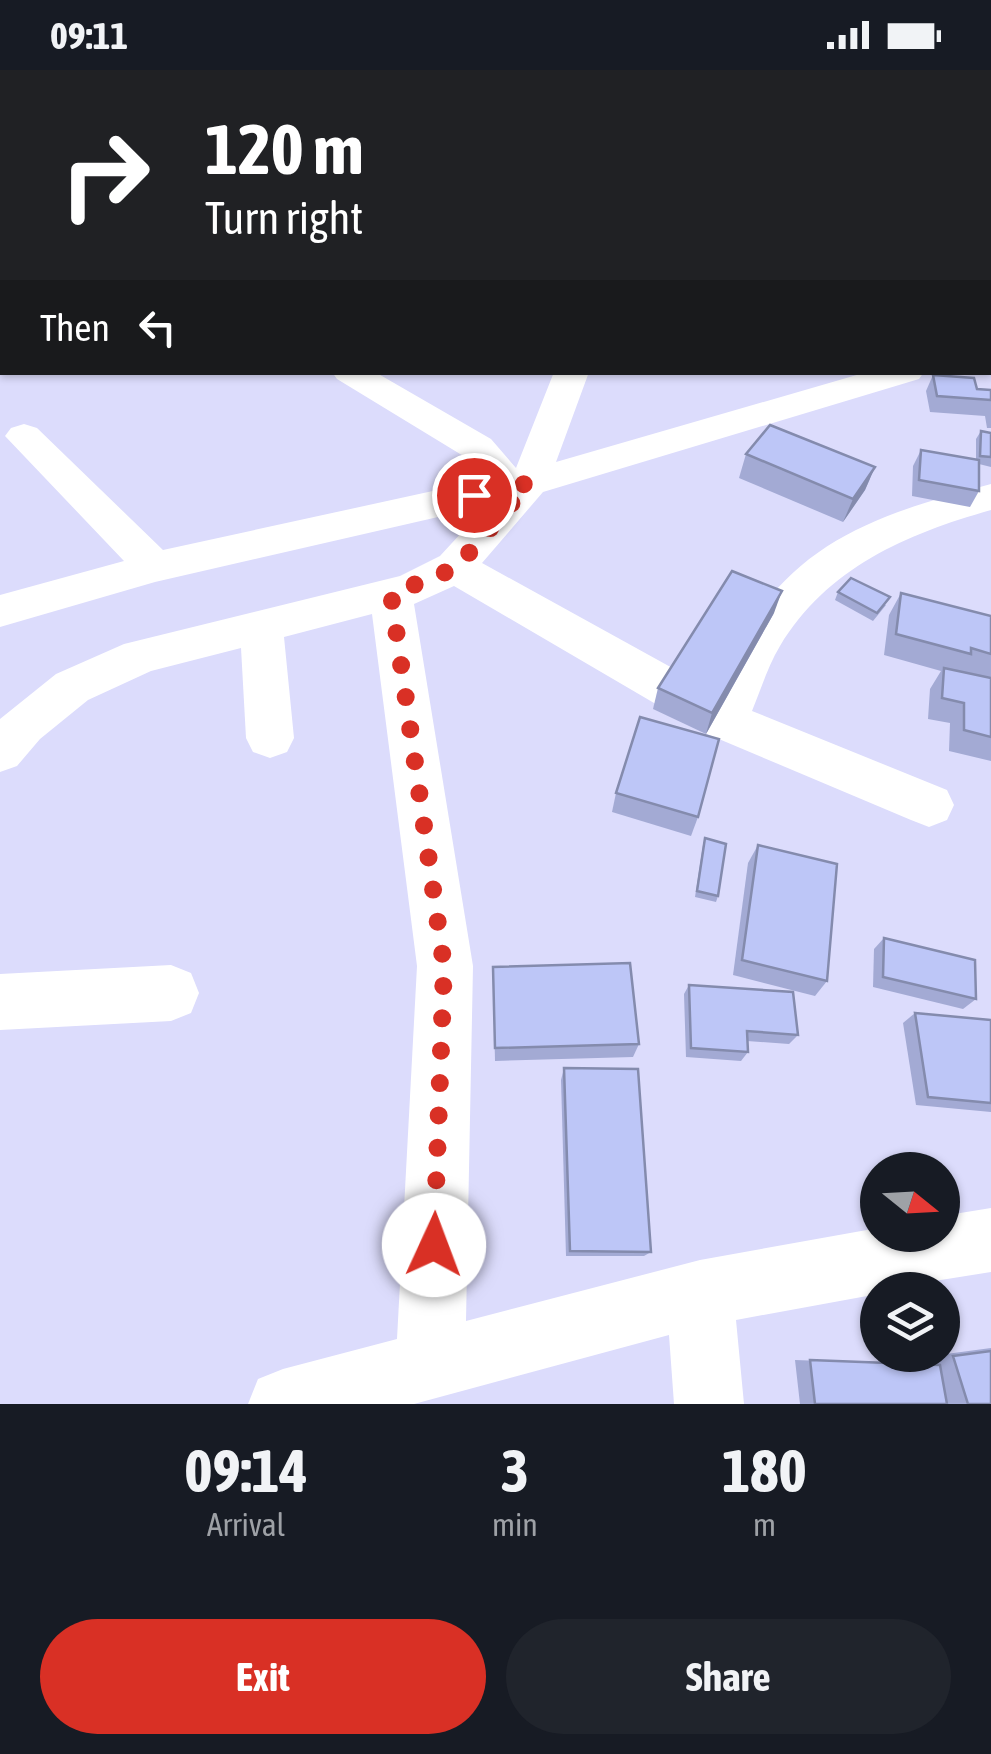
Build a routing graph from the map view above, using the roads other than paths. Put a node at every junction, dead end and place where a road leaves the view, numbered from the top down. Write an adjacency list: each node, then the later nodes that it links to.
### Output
1 (354, 375): 5 (street)
2 (571, 375): 5 (street)
3 (888, 375): 5 (street)
4 (24, 436): 7 (street)
5 (519, 485): 7 (street); 8 (street)
6 (991, 497): 12 (street)
7 (155, 568): 10 (street)
8 (456, 568): 9 (street); 12 (street)
9 (391, 594): 11 (street); 20 (street)
10 (0, 611)
11 (261, 626): 13 (street); 14 (street)
12 (724, 720): 15 (street)
13 (270, 738)
14 (0, 752)
15 (928, 806)
16 (171, 993): 17 (street)
17 (0, 1002)
18 (991, 1240): 19 (street)
19 (700, 1293): 20 (street); 22 (street)
20 (430, 1365): 21 (street)
21 (283, 1404)
22 (708, 1404)

